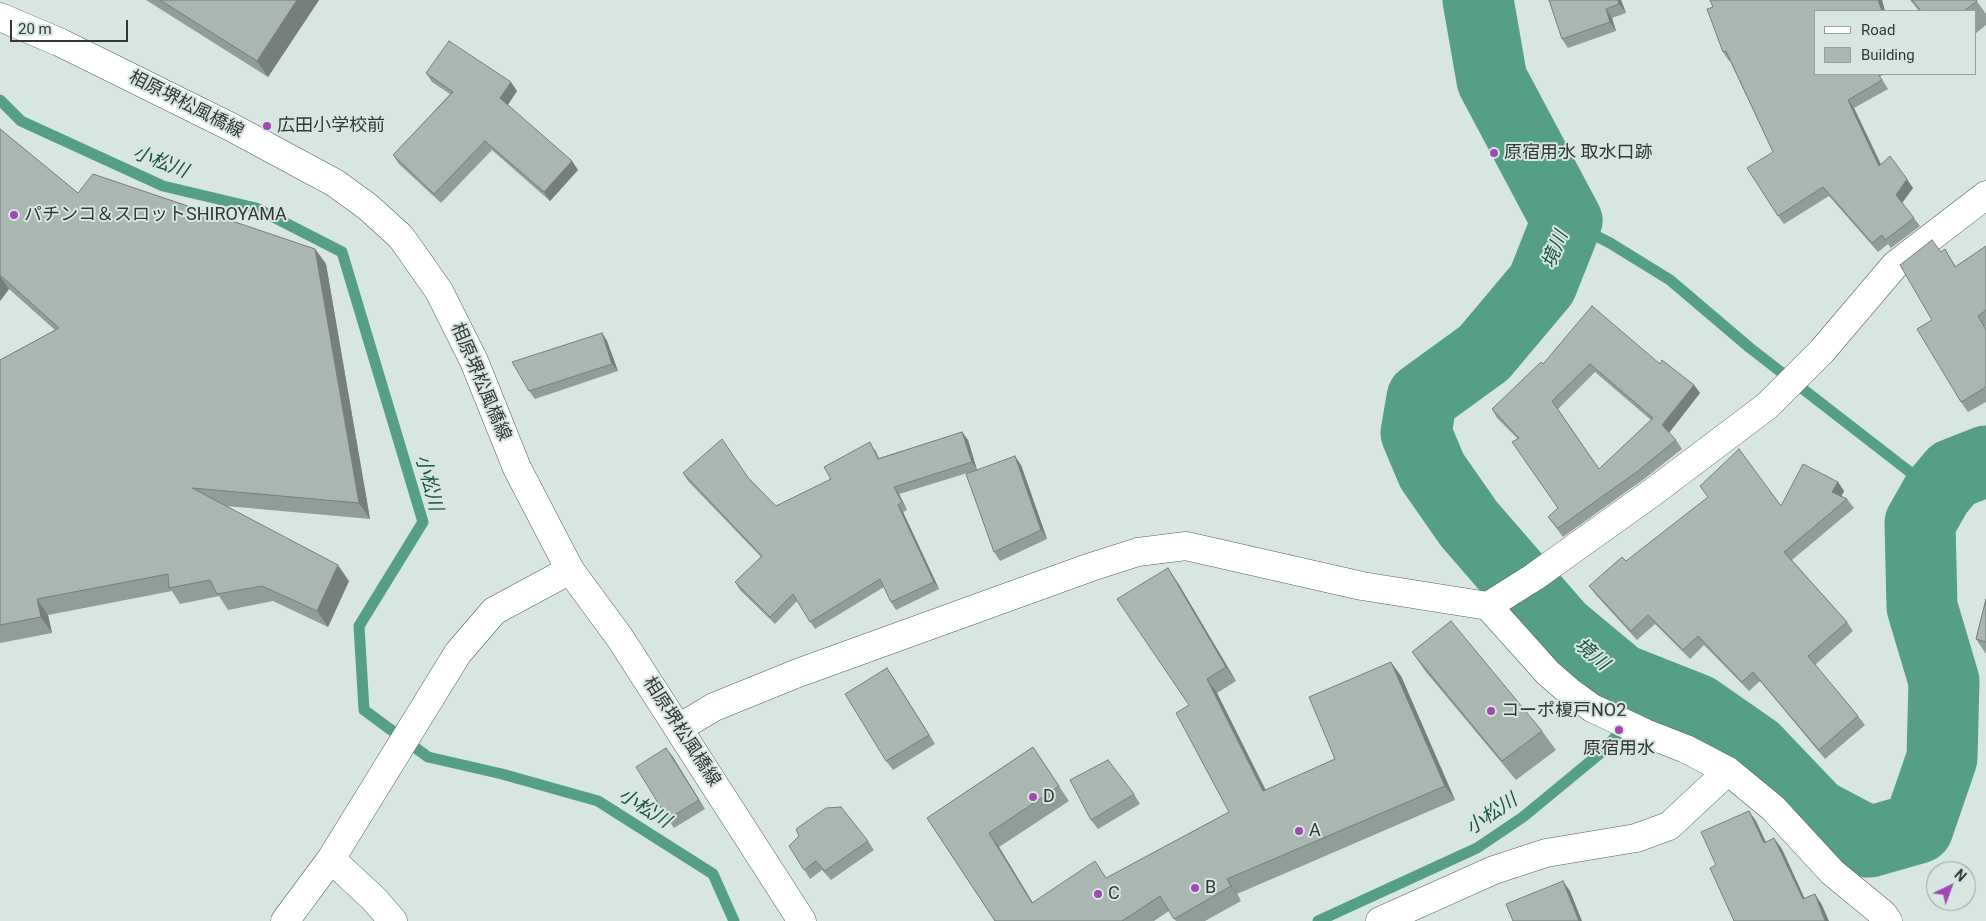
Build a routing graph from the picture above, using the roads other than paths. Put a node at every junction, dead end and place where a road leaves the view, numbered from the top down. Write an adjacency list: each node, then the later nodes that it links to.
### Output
1 (1, 16): 3 (street, 相原堺松風橋線)
2 (1986, 196): 4 (street)
3 (570, 570): 5 (street, 相原堺松風橋線); 7 (street)
4 (1496, 600): 5 (street); 6 (street)
5 (679, 728): 10 (street, 相原堺松風橋線)
6 (1728, 771): 11 (street); 12 (street)
7 (331, 860): 8 (street); 9 (street)
8 (285, 921)
9 (394, 921)
10 (802, 921)
11 (1380, 921)
12 (1888, 921)

